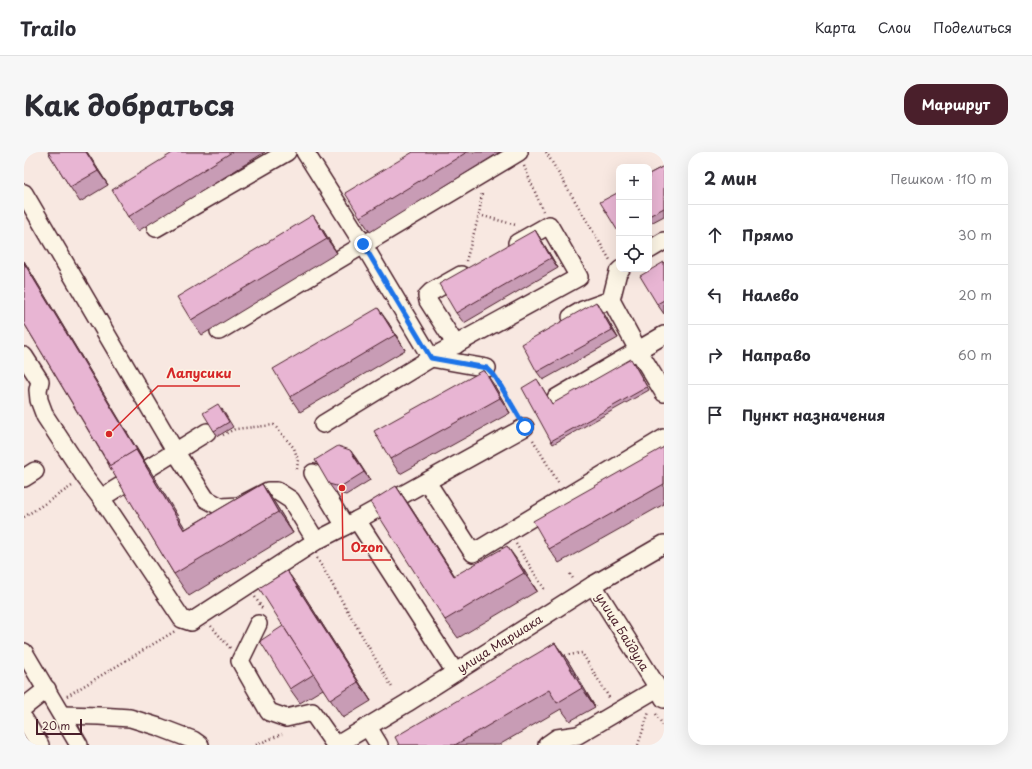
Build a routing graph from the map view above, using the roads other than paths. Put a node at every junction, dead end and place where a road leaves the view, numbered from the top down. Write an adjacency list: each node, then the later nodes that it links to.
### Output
1 (287, 152): 5 (street)
2 (305, 152): 7 (street)
3 (519, 152): 7 (street)
4 (24, 193): 27 (street)
5 (156, 228)
6 (664, 241): 8 (street)
7 (363, 244): 14 (street); 19 (street)
8 (652, 248)
9 (504, 251): 16 (street)
10 (469, 270): 16 (street)
11 (618, 272): 12 (street)
12 (611, 300): 13 (street); 17 (street)
13 (571, 317)
14 (219, 331)
15 (664, 335): 17 (street)
16 (456, 345): 19 (street)
17 (638, 350): 21 (street); 22 (street)
18 (24, 356): 32 (street)
19 (431, 358): 20 (street); 23 (street)
20 (487, 368)
21 (664, 393)
22 (556, 398)
23 (323, 424)
24 (525, 427): 30 (street)
25 (207, 432): 27 (street)
26 (664, 438): 30 (street)
27 (175, 451): 28 (street); 34 (street)
28 (149, 468)
29 (313, 473): 33 (street)
30 (427, 482): 33 (street)
31 (122, 485): 32 (street)
32 (101, 498): 34 (street)
33 (351, 523): 34 (street); 39 (street)
34 (313, 543)
35 (664, 544): 36 (street, улица Маршака)
36 (593, 585): 39 (street, улица Маршака); 40 (street, улица Байдула)
37 (258, 624): 48 (street)
38 (24, 652): 41 (street)
39 (455, 672): 44 (street, улица Маршака)
40 (658, 698): 50 (street)
41 (54, 702): 42 (street); 46 (street); 47 (street)
42 (24, 707)
43 (24, 719): 45 (street)
44 (368, 726): 48 (street, улица Маршака); 49 (street)
45 (40, 745)
46 (79, 745)
47 (200, 745)
48 (336, 745)
49 (379, 745)
50 (546, 745)

